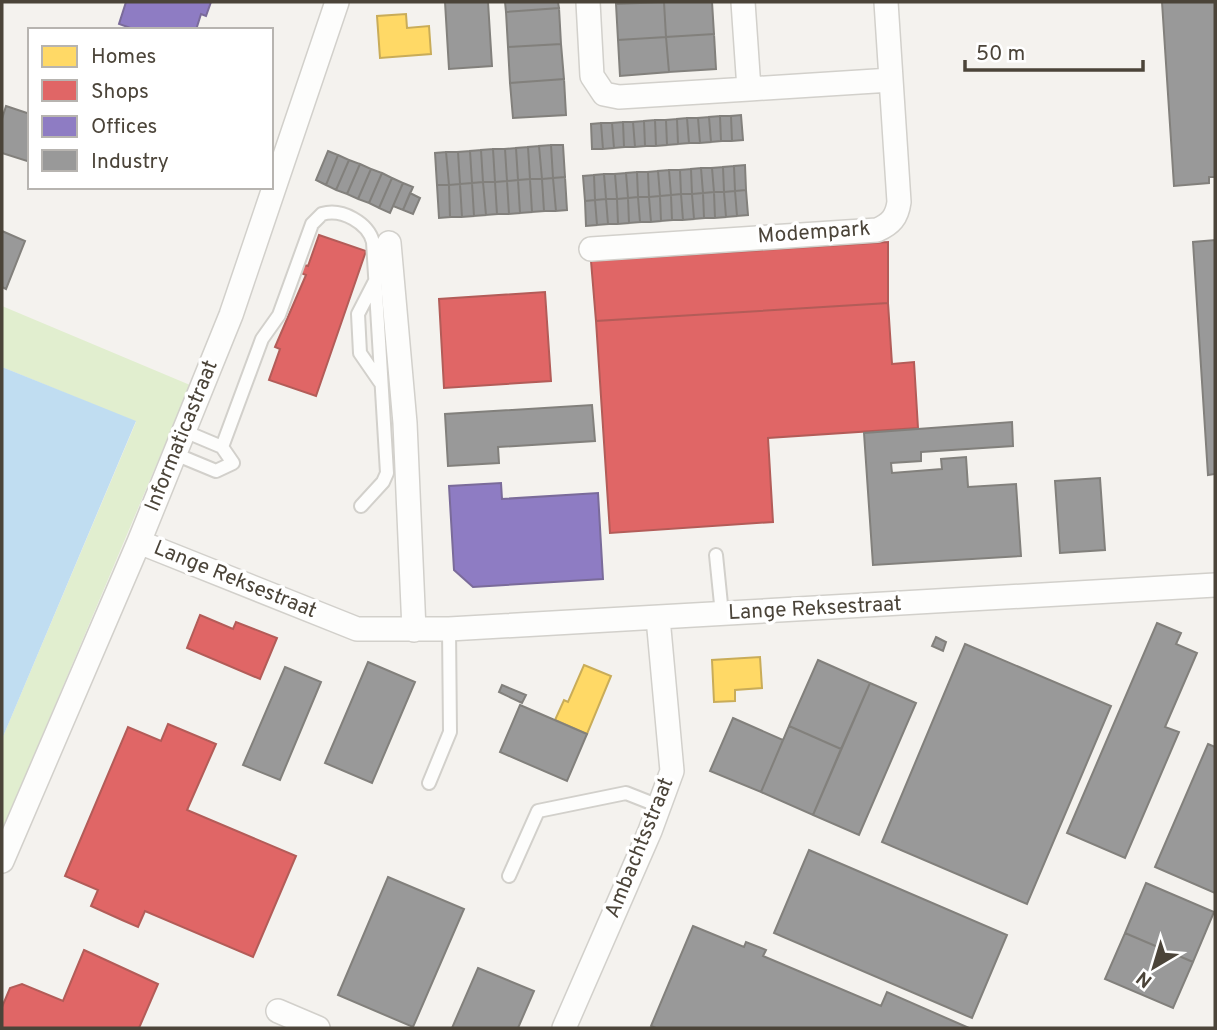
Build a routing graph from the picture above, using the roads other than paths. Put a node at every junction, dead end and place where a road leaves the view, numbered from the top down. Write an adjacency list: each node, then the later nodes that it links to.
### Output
1 (337, 2): 11 (street, Informaticastraat)
2 (589, 2): 6 (street)
3 (743, 2): 6 (street)
4 (886, 2): 5 (street, Modempark)
5 (891, 80): 6 (street); 8 (street, Modempark)
6 (749, 89)
7 (389, 243): 21 (street)
8 (591, 249)
9 (375, 281): 10 (lane); 10 (lane); 12 (lane)
10 (381, 382): 14 (lane)
11 (184, 431): 12 (lane); 13 (street, Informaticastraat)
12 (222, 447): 13 (lane)
13 (175, 454): 15 (street, Informaticastraat)
14 (361, 506)
15 (139, 542): 21 (street, Lange Reksestraat); 24 (street, Informaticastraat)
16 (716, 555): 18 (lane)
17 (1215, 585): 18 (street, Lange Reksestraat)
18 (722, 614): 19 (street, Lange Reksestraat)
19 (658, 618): 20 (street, Lange Reksestraat); 23 (street, Ambachtsstraat)
20 (449, 629): 21 (street, Lange Reksestraat); 22 (lane)
21 (414, 630)
22 (429, 783)
23 (659, 806): 25 (lane); 28 (street, Ambachtsstraat)
24 (2, 861)
25 (509, 876)
26 (278, 1011): 27 (street)
27 (318, 1028)
28 (564, 1028)

